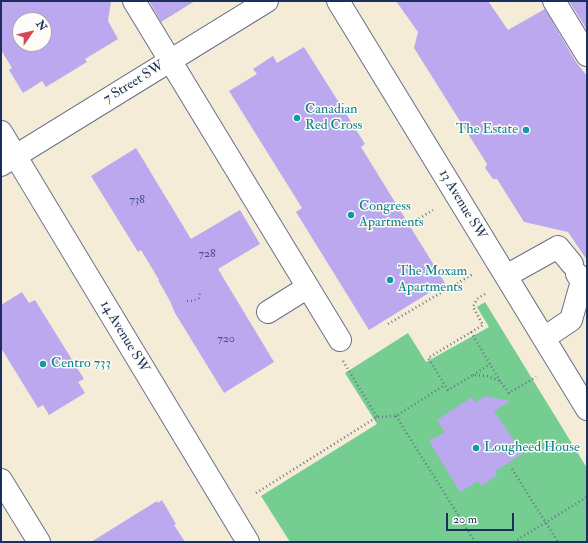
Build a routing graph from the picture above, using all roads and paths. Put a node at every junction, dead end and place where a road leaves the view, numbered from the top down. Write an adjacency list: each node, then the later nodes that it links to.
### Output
1 (134, 1): 6 (street)
2 (267, 1): 6 (street, 7 Street SW)
3 (338, 1): 12 (street, 13 Avenue SW)
4 (554, 1): 5 (street)
5 (587, 55)
6 (170, 60): 8 (street, 7 Street SW); 13 (street)
7 (1, 132): 8 (street, 14 Avenue SW)
8 (8, 160): 36 (street, 14 Avenue SW)
9 (433, 210): 10 (path)
10 (412, 224)
11 (472, 274): 18 (path)
12 (506, 276): 20 (street, 13 Avenue SW); 20 (street)
13 (308, 287): 17 (street); 21 (street)
14 (200, 293): 16 (path)
15 (485, 294): 19 (path)
16 (187, 301)
17 (268, 312)
18 (388, 324)
19 (471, 332): 22 (path); 26 (path)
20 (544, 338): 27 (street, 13 Avenue SW)
21 (341, 349): 29 (path)
22 (490, 364): 23 (path); 25 (path)
23 (473, 375): 25 (path); 26 (path)
24 (536, 377): 25 (path)
25 (500, 381)
26 (445, 385): 28 (path)
27 (587, 409)
28 (396, 416): 29 (path); 37 (path)
29 (377, 417): 32 (path)
30 (512, 469): 34 (path)
31 (1, 480): 35 (street)
32 (256, 492)
33 (587, 497): 34 (path)
34 (546, 522): 38 (path); 39 (path)
35 (39, 542)
36 (248, 542)
37 (475, 542)
38 (514, 542)
39 (558, 542)

